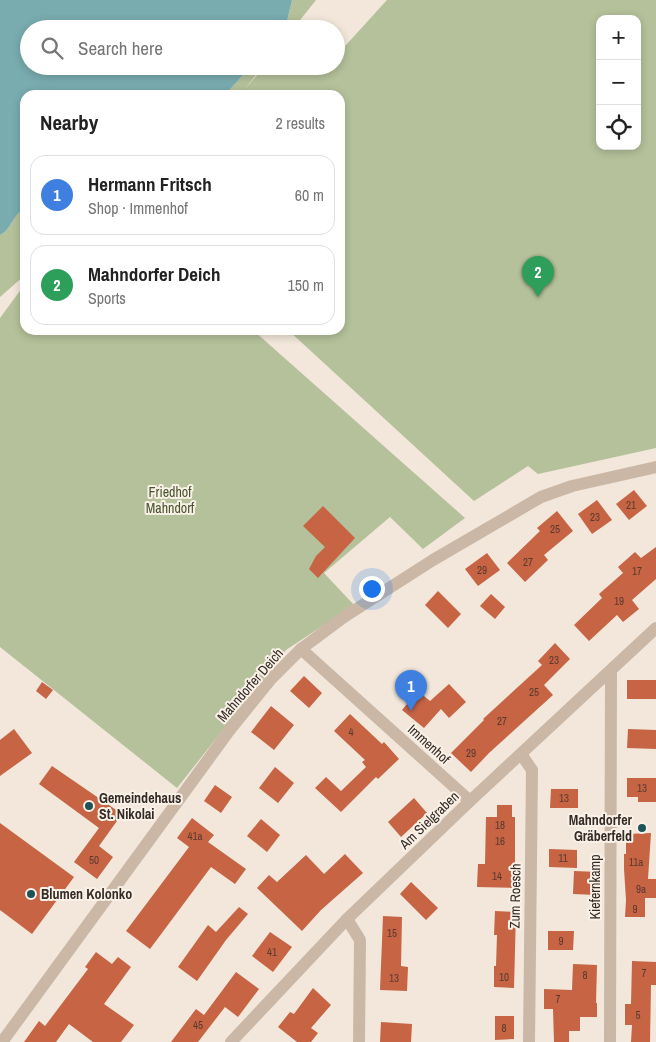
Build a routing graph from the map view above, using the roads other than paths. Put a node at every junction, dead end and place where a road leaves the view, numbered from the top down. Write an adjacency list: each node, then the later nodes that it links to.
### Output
1 (656, 467): 3 (street, Mahndorfer Deich)
2 (656, 628): 4 (street, Am Sielgraben)
3 (301, 649): 6 (street, Immenhof); 8 (street, Mahndorfer Deich)
4 (611, 671): 5 (street, Am Sielgraben); 12 (street, Kiefernkamp)
5 (521, 754): 6 (street, Am Sielgraben); 11 (street, Zum Roesch)
6 (470, 801): 7 (street, Am Sielgraben)
7 (347, 919): 9 (street, Am Sielgraben); 10 (street)
8 (2, 1042)
9 (231, 1042)
10 (359, 1042)
11 (529, 1042)
12 (610, 1042)

